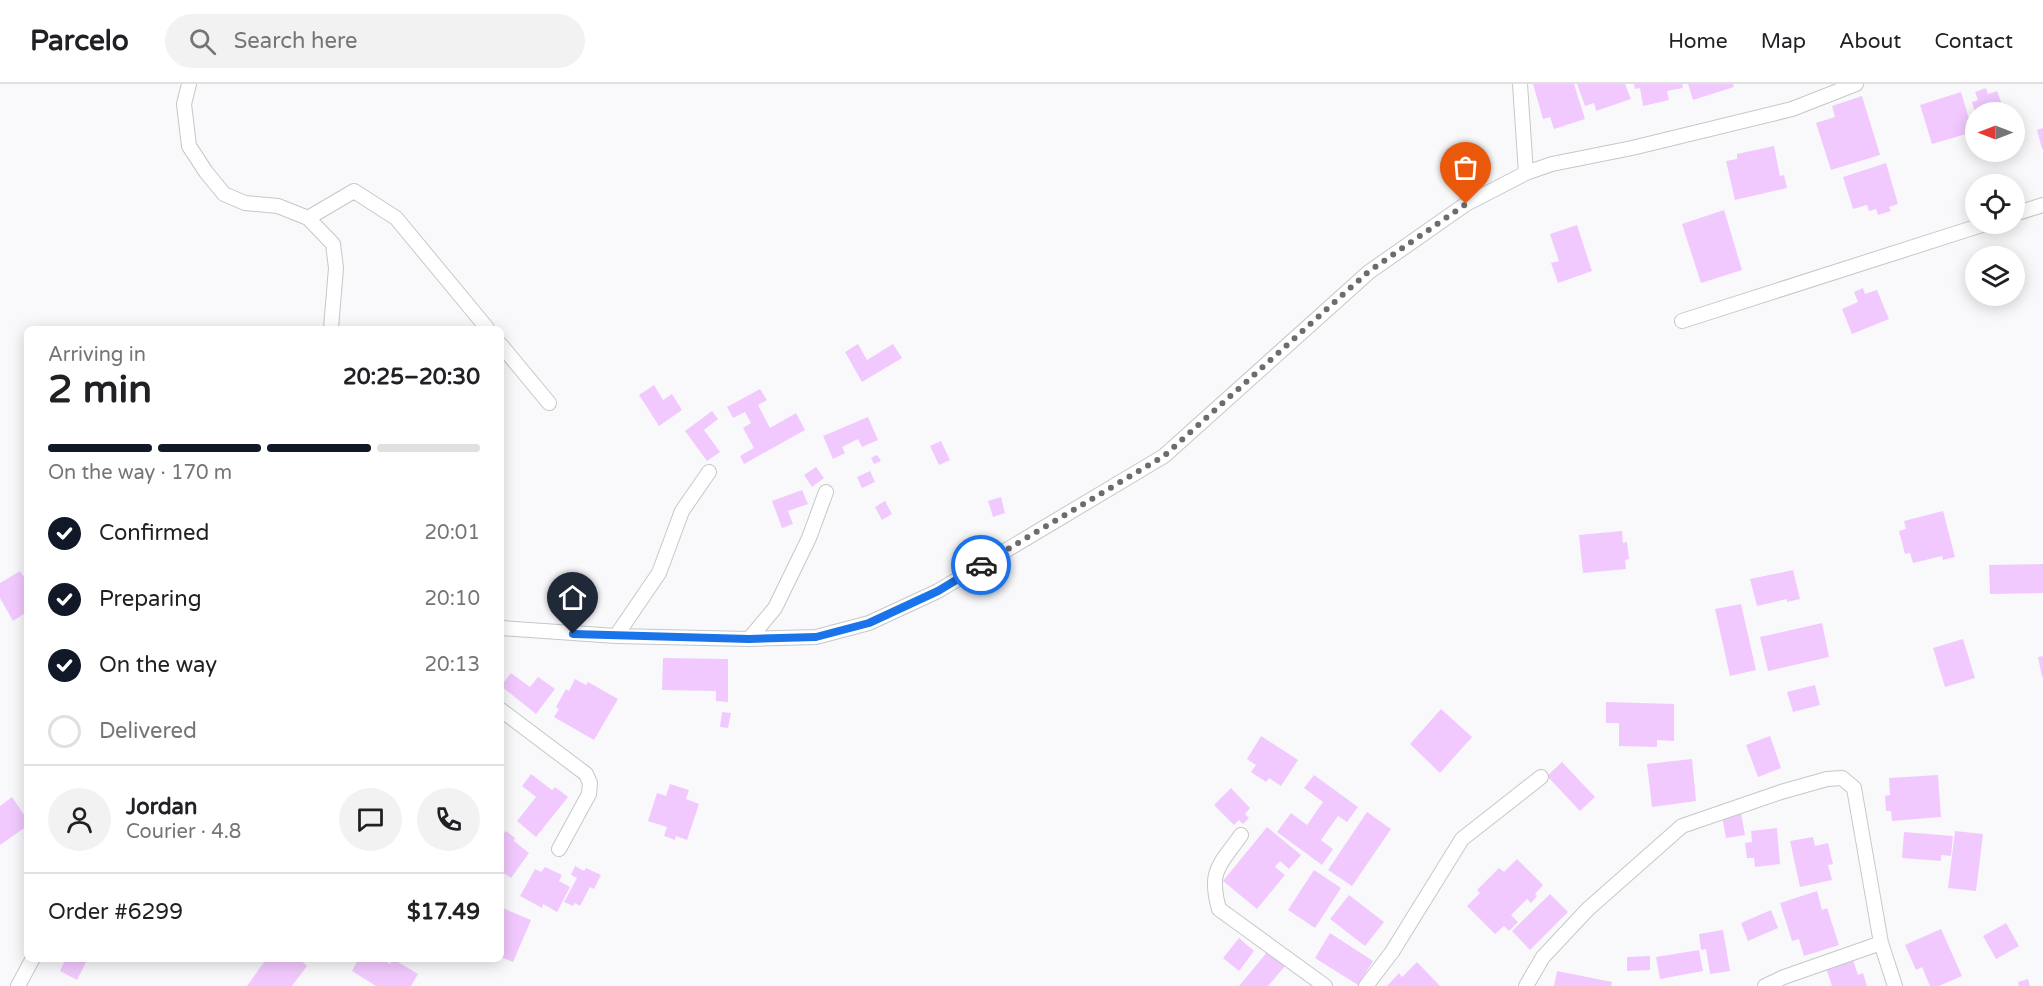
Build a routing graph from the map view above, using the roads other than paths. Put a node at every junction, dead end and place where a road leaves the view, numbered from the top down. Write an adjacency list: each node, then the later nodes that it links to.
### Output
1 (189, 84): 7 (street)
2 (1520, 84): 4 (street)
3 (1856, 84): 4 (street)
4 (1526, 173): 18 (street)
5 (2043, 205): 6 (street)
6 (2025, 211)
7 (308, 218): 10 (street); 11 (street)
8 (1965, 230): 9 (street)
9 (1682, 321)
10 (332, 326)
11 (485, 326)
12 (504, 349): 13 (street)
13 (549, 403)
14 (708, 472): 17 (street)
15 (826, 492): 18 (street)
16 (504, 628): 17 (street)
17 (616, 636): 18 (street)
18 (749, 639)
19 (504, 712): 22 (street)
20 (1541, 777): 27 (street)
21 (1241, 835): 26 (street)
22 (559, 849)
23 (1881, 944): 28 (street); 29 (street); 30 (street)
24 (31, 962): 25 (street)
25 (18, 986)
26 (1325, 986)
27 (1366, 986)
28 (1526, 986)
29 (1765, 986)
30 (1895, 986)

